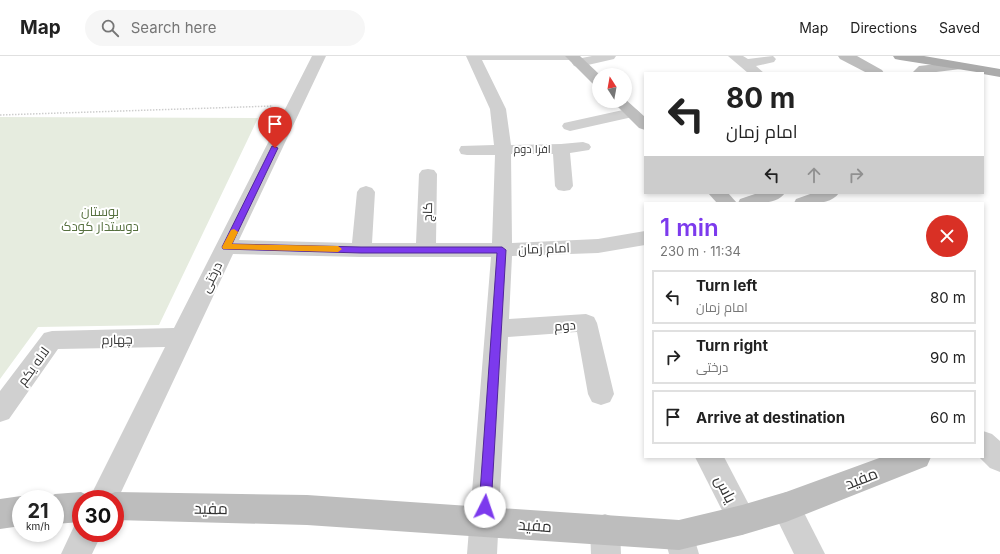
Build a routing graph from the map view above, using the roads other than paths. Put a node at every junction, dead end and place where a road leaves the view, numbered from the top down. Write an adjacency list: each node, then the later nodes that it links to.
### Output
1 (320, 56): 36 (street, درختی)
2 (473, 56): 9 (street); 25 (street)
3 (609, 56): 9 (street)
4 (845, 56): 14 (street)
5 (900, 56): 11 (main road)
6 (969, 56): 10 (main road)
7 (769, 59): 8 (street)
8 (740, 60): 13 (street)
9 (577, 61): 12 (street); 17 (street)
10 (1000, 61)
11 (956, 66): 15 (street); 16 (main road)
12 (550, 68)
13 (756, 72)
14 (875, 72)
15 (920, 72)
16 (1000, 73)
17 (592, 75)
18 (628, 108): 21 (street)
19 (632, 108): 20 (street)
20 (644, 124)
21 (570, 126)
22 (583, 147): 23 (street, افرا دوم)
23 (561, 149): 25 (street, افرا دوم); 27 (street)
24 (467, 150): 25 (street, افرا دوم)
25 (503, 150): 39 (street)
26 (428, 174): 38 (street, کاج)
27 (564, 186)
28 (366, 192): 37 (street)
29 (718, 194): 32 (street)
30 (773, 194): 33 (street)
31 (827, 194): 34 (street)
32 (727, 202)
33 (750, 202)
34 (807, 202)
35 (644, 238): 39 (street, امام زمان)
36 (226, 247): 37 (street, امام زمان); 41 (street, درختی)
37 (361, 250): 38 (street, امام زمان)
38 (426, 250): 39 (street, امام زمان)
39 (502, 250): 40 (street)
40 (496, 329): 43 (street, دوم); 55 (street)
41 (182, 337): 42 (street, چهارم); 49 (street, درختی)
42 (52, 340): 44 (street, لاله یکم)
43 (601, 394)
44 (0, 411)
45 (984, 444): 48 (street)
46 (710, 458): 54 (street, یاس)
47 (914, 458): 51 (street, مفید)
48 (1000, 459)
49 (108, 490)
50 (124, 506): 55 (street, مفید)
51 (786, 507): 54 (street, مفید); 61 (street)
52 (12, 512): 53 (street)
53 (0, 514)
54 (742, 520): 58 (street, مفید)
55 (484, 522): 57 (street, مفید); 60 (street)
56 (82, 542): 59 (street)
57 (605, 542): 58 (street, مفید)
58 (682, 544)
59 (76, 554)
60 (482, 554)
61 (810, 554)

